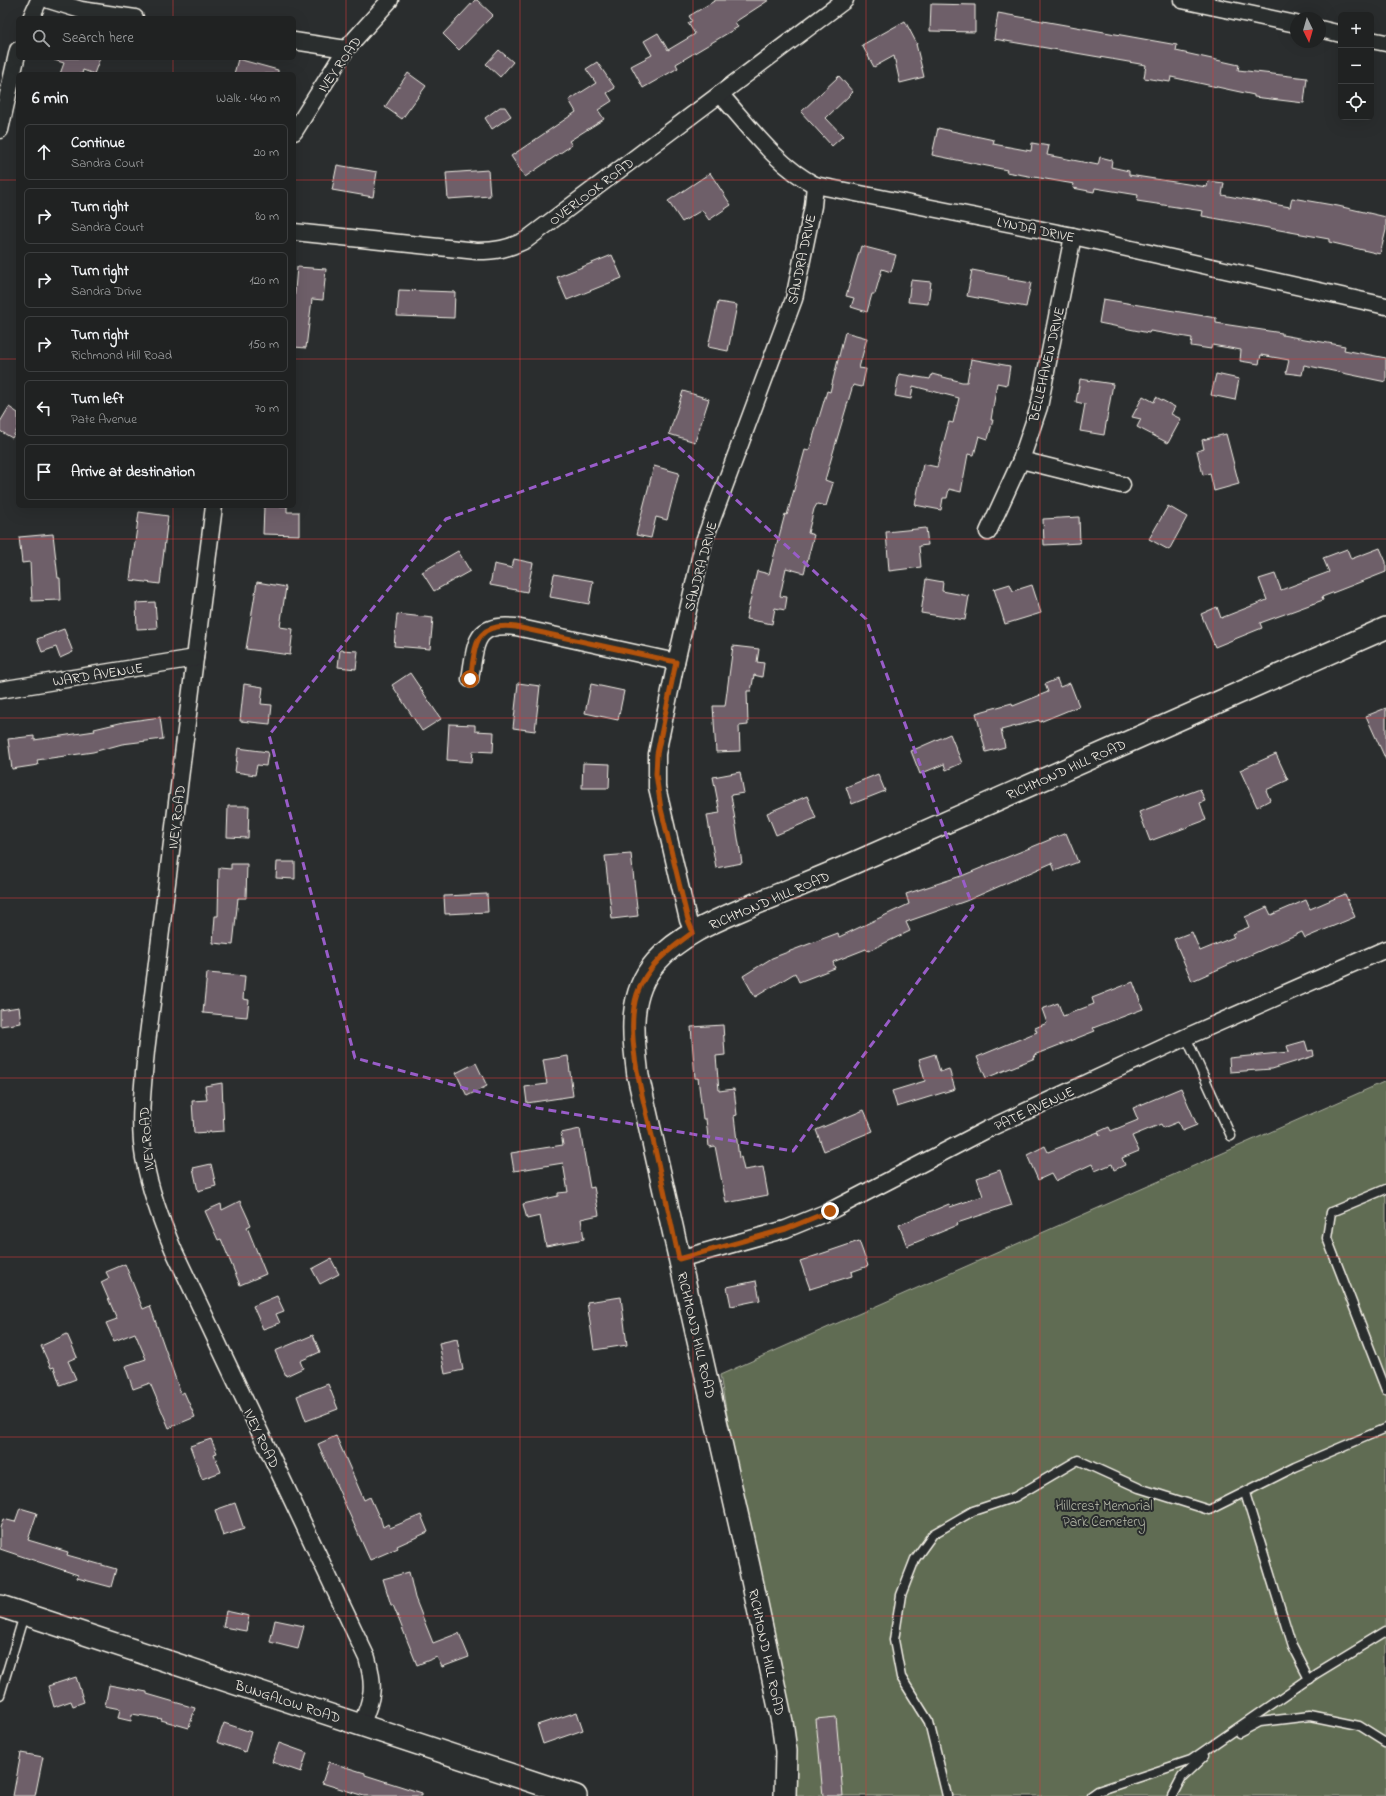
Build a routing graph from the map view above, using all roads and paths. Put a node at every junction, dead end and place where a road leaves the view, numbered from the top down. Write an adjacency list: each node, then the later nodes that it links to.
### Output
1 (39, 0): 7 (street)
2 (49, 0): 6 (street)
3 (390, 0): 15 (street, IVEY ROAD)
4 (845, 0): 17 (street, OVERLOOK ROAD)
5 (1182, 0): 9 (street)
6 (85, 5): 8 (street)
7 (32, 16)
8 (127, 16)
9 (1290, 23)
10 (1326, 30): 11 (street)
11 (1338, 33)
12 (296, 41): 15 (street)
13 (1374, 41): 14 (street)
14 (1386, 43)
15 (346, 49): 18 (street, IVEY ROAD)
16 (16, 59): 19 (street)
17 (720, 94): 20 (street, LYNDA DRIVE); 21 (street, OVERLOOK ROAD)
18 (296, 129)
19 (0, 130)
20 (815, 185): 22 (street, LYNDA DRIVE); 30 (street, SANDRA DRIVE)
21 (296, 232)
22 (1073, 236): 23 (street, LYNDA DRIVE); 24 (street, BELLEHAVEN DRIVE)
23 (1386, 306)
24 (1021, 460): 25 (street); 27 (street, BELLEHAVEN DRIVE)
25 (1122, 485)
26 (214, 508): 29 (street, IVEY ROAD)
27 (988, 532)
28 (1386, 628): 33 (street, RICHMOND HILL ROAD)
29 (195, 658): 32 (street, WARD AVENUE); 47 (street, IVEY ROAD)
30 (676, 662): 31 (street); 33 (street, SANDRA DRIVE)
31 (470, 679)
32 (0, 690)
33 (693, 932): 38 (street, RICHMOND HILL ROAD)
34 (1386, 949): 35 (street, PATE AVENUE)
35 (1186, 1037): 36 (lane); 38 (street, PATE AVENUE)
36 (1231, 1136)
37 (1386, 1189): 39 (lane)
38 (679, 1259): 51 (street, RICHMOND HILL ROAD)
39 (1386, 1390)
40 (1386, 1428): 41 (lane)
41 (1245, 1493): 45 (lane); 52 (lane)
42 (0, 1606): 43 (street, BUNGALOW ROAD)
43 (25, 1614): 46 (lane); 47 (street, BUNGALOW ROAD)
44 (1386, 1631): 45 (lane)
45 (1309, 1679): 49 (lane)
46 (0, 1695)
47 (361, 1725): 50 (street, BUNGALOW ROAD)
48 (1386, 1743): 49 (lane)
49 (1216, 1744): 53 (lane); 54 (lane)
50 (566, 1794)
51 (785, 1796)
52 (947, 1796)
53 (1091, 1796)
54 (1172, 1796)

